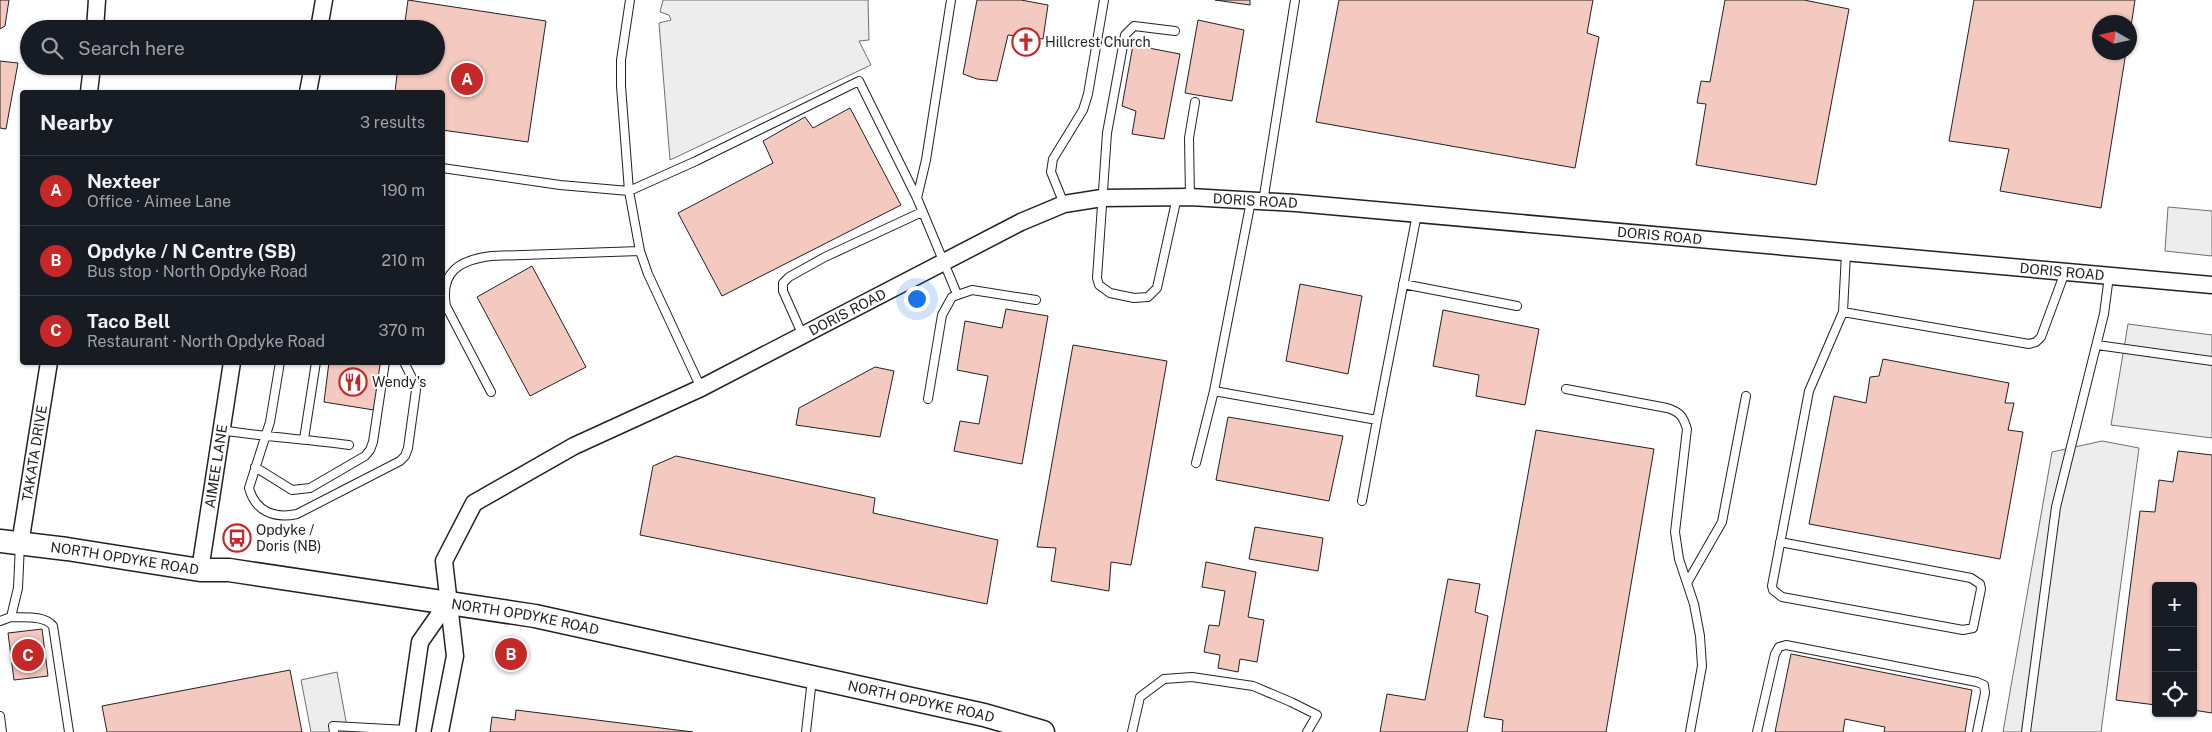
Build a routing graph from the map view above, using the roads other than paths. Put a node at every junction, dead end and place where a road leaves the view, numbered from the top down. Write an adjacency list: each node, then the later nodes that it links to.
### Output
1 (97, 0): 7 (street)
2 (324, 0): 8 (street)
3 (630, 0): 16 (lane)
4 (951, 0): 18 (lane)
5 (1104, 0): 21 (lane)
6 (1295, 0): 20 (lane)
7 (96, 20)
8 (321, 20)
9 (1175, 31): 19 (lane)
10 (91, 75): 12 (street)
11 (311, 75): 13 (street)
12 (89, 90)
13 (308, 90)
14 (1195, 102): 17 (lane)
15 (445, 168): 16 (lane)
16 (628, 191): 18 (lane); 24 (lane)
17 (1184, 197): 19 (street, DORIS ROAD); 19 (lane); 20 (street, DORIS ROAD)
18 (916, 198): 22 (lane)
19 (1102, 198): 21 (street, DORIS ROAD)
20 (1257, 201): 23 (street, DORIS ROAD); 48 (lane)
21 (1064, 204): 26 (street, DORIS ROAD)
22 (922, 212): 26 (lane); 37 (lane)
23 (1416, 214): 25 (street, DORIS ROAD); 29 (lane)
24 (640, 251): 31 (lane); 46 (lane)
25 (1846, 253): 27 (street, DORIS ROAD); 36 (lane)
26 (943, 264): 32 (lane); 37 (street, DORIS ROAD)
27 (2065, 272): 28 (street, DORIS ROAD); 36 (lane)
28 (2109, 276): 30 (street, DORIS ROAD); 38 (lane)
29 (1403, 284): 35 (lane); 52 (lane)
30 (2212, 285)
31 (445, 286)
32 (957, 294): 34 (lane); 51 (lane)
33 (445, 299): 49 (lane)
34 (1036, 300)
35 (1517, 306)
36 (1843, 312): 61 (lane)
37 (803, 336): 46 (street, DORIS ROAD)
38 (2097, 345): 39 (lane); 81 (lane)
39 (2212, 360)
40 (48, 365): 60 (street, TAKATA DRIVE)
41 (232, 365): 53 (street, AIMEE LANE)
42 (280, 365): 54 (lane)
43 (316, 365): 55 (lane)
44 (385, 365): 58 (lane)
45 (406, 365): 58 (lane)
46 (701, 388): 64 (street, DORIS ROAD)
47 (1566, 389): 63 (lane)
48 (1214, 391): 52 (lane); 57 (lane)
49 (491, 392)
50 (1746, 396): 63 (lane)
51 (928, 399)
52 (1378, 420): 59 (lane)
53 (221, 430): 54 (lane); 62 (street, AIMEE LANE)
54 (265, 438): 55 (lane); 58 (lane)
55 (304, 439): 56 (lane)
56 (349, 445)
57 (1196, 463)
58 (255, 467)
59 (1362, 500)
60 (10, 542): 62 (main road, NORTH OPDYKE ROAD); 65 (lane)
61 (1780, 542): 61 (lane)
62 (200, 570): 64 (main road, NORTH OPDYKE ROAD)
63 (1687, 583): 78 (lane)
64 (448, 602): 67 (main road, NORTH OPDYKE ROAD); 69 (street); 73 (street, DORIS ROAD)
65 (11, 617): 66 (lane); 71 (lane)
66 (0, 621)
67 (812, 677): 74 (lane); 75 (main road, NORTH OPDYKE ROAD)
68 (0, 716): 70 (lane)
69 (407, 731): 72 (lane)
70 (2, 732)
71 (70, 732)
72 (334, 732)
73 (440, 732)
74 (806, 732)
75 (1044, 732)
76 (1132, 732): 77 (lane)
77 (1307, 732)
78 (1690, 732)
79 (1757, 732): 80 (lane)
80 (1977, 732)
81 (2026, 732)

